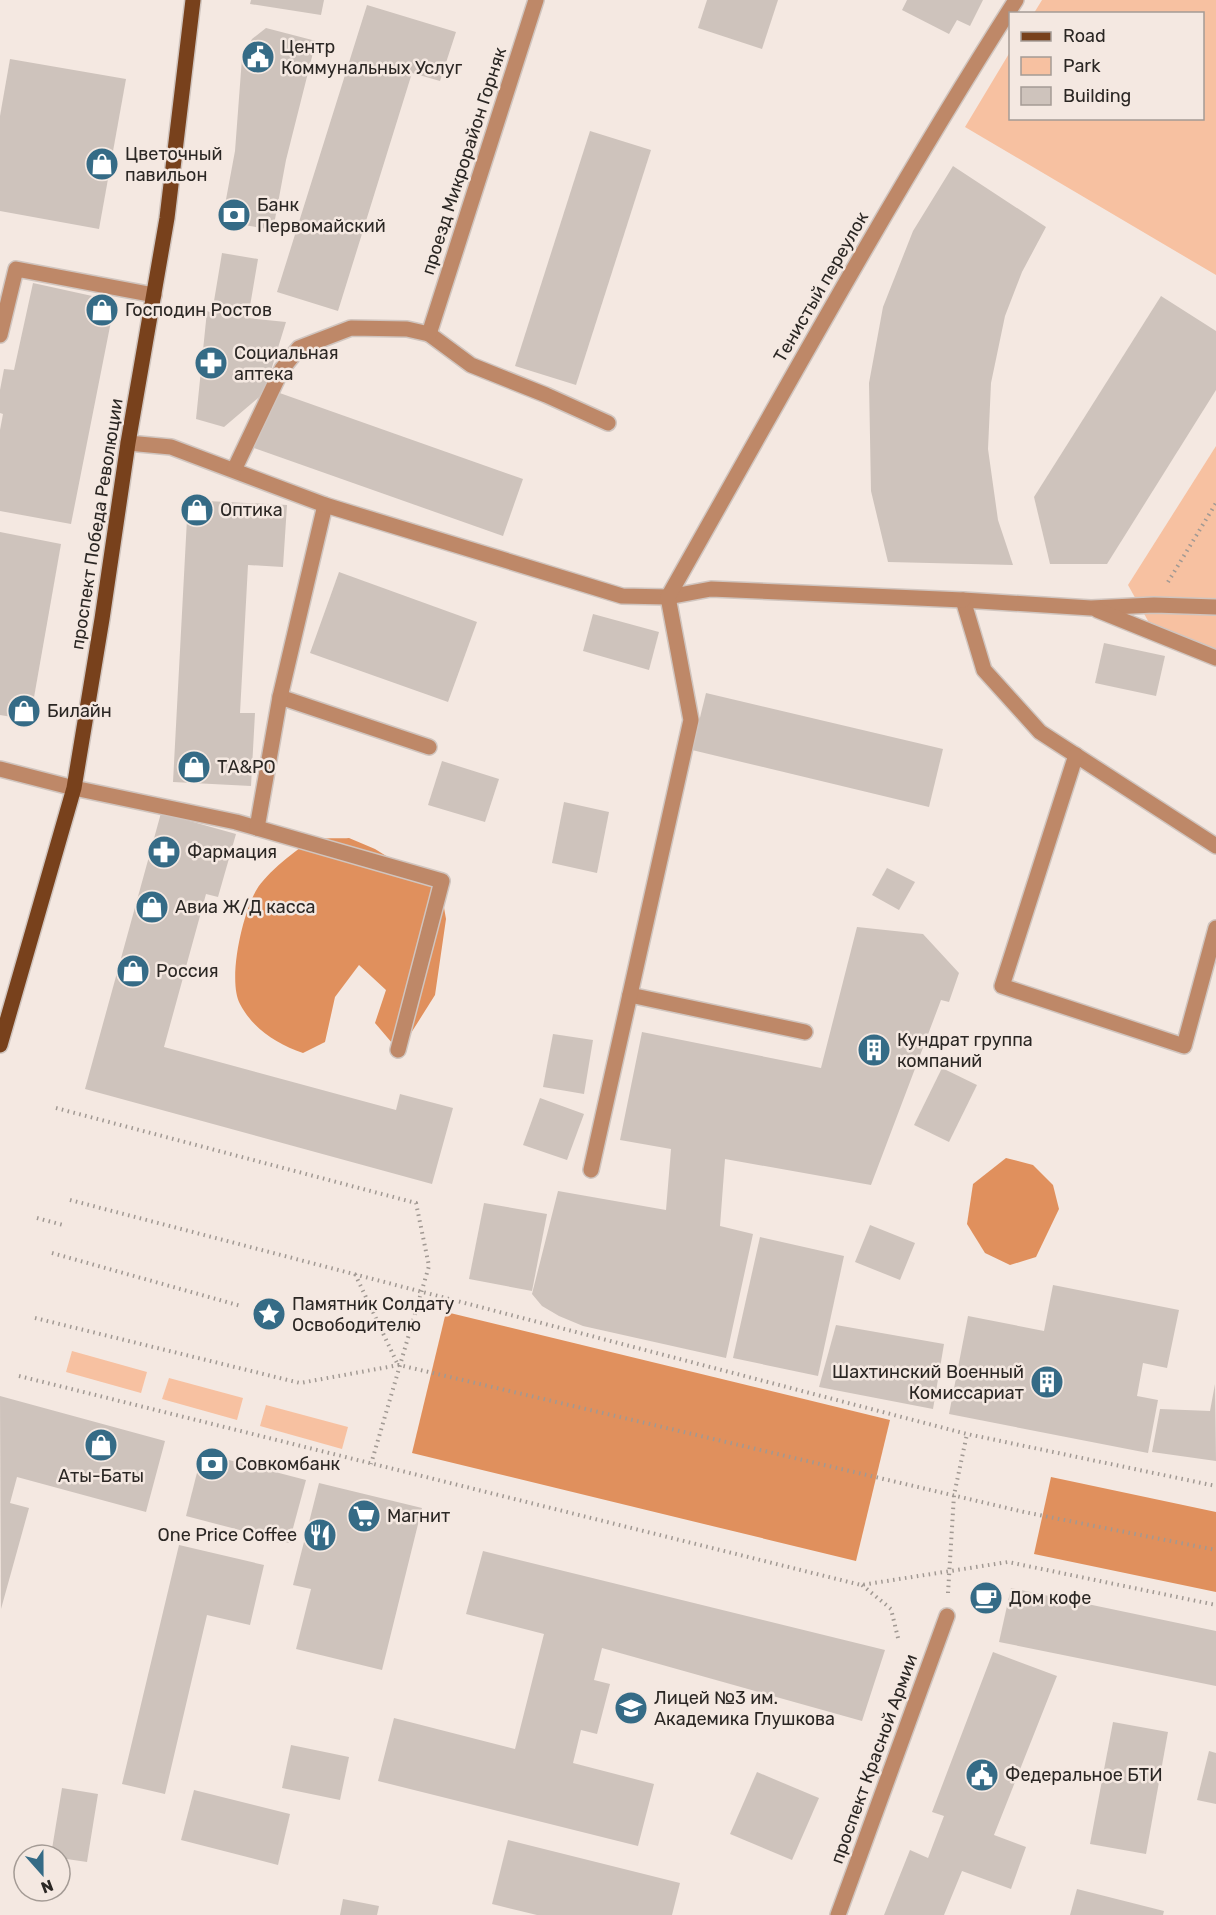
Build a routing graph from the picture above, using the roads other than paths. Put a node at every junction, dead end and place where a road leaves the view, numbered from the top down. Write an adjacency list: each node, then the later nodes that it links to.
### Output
1 (193, 0): 4 (main road, проспект Победа Революции)
2 (536, 0): 5 (street, проезд Микрорайон Горняк)
3 (1016, 0): 11 (street, Тенистый переулок)
4 (154, 295): 6 (street); 8 (main road, проспект Победа Революции)
5 (429, 334): 7 (street); 9 (street)
6 (0, 335)
7 (608, 423)
8 (128, 443): 9 (street); 20 (main road, проспект Победа Революции)
9 (234, 470): 10 (street)
10 (325, 505): 11 (street); 16 (street)
11 (668, 597): 12 (street); 24 (street)
12 (963, 600): 14 (street); 18 (street)
13 (1216, 607): 14 (street)
14 (1091, 608): 15 (street)
15 (1216, 658)
16 (280, 697): 17 (street); 21 (street)
17 (429, 747)
18 (1076, 755): 22 (street); 23 (street)
19 (0, 769): 20 (street)
20 (74, 788): 21 (street); 26 (main road, проспект Победа Революции)
21 (257, 828): 27 (street)
22 (1216, 846)
23 (1216, 928)
24 (630, 995): 25 (street); 28 (street)
25 (805, 1032)
26 (0, 1045)
27 (398, 1050)
28 (591, 1170)
29 (947, 1616): 30 (street, проспект Красной Армии)
30 (838, 1915)

